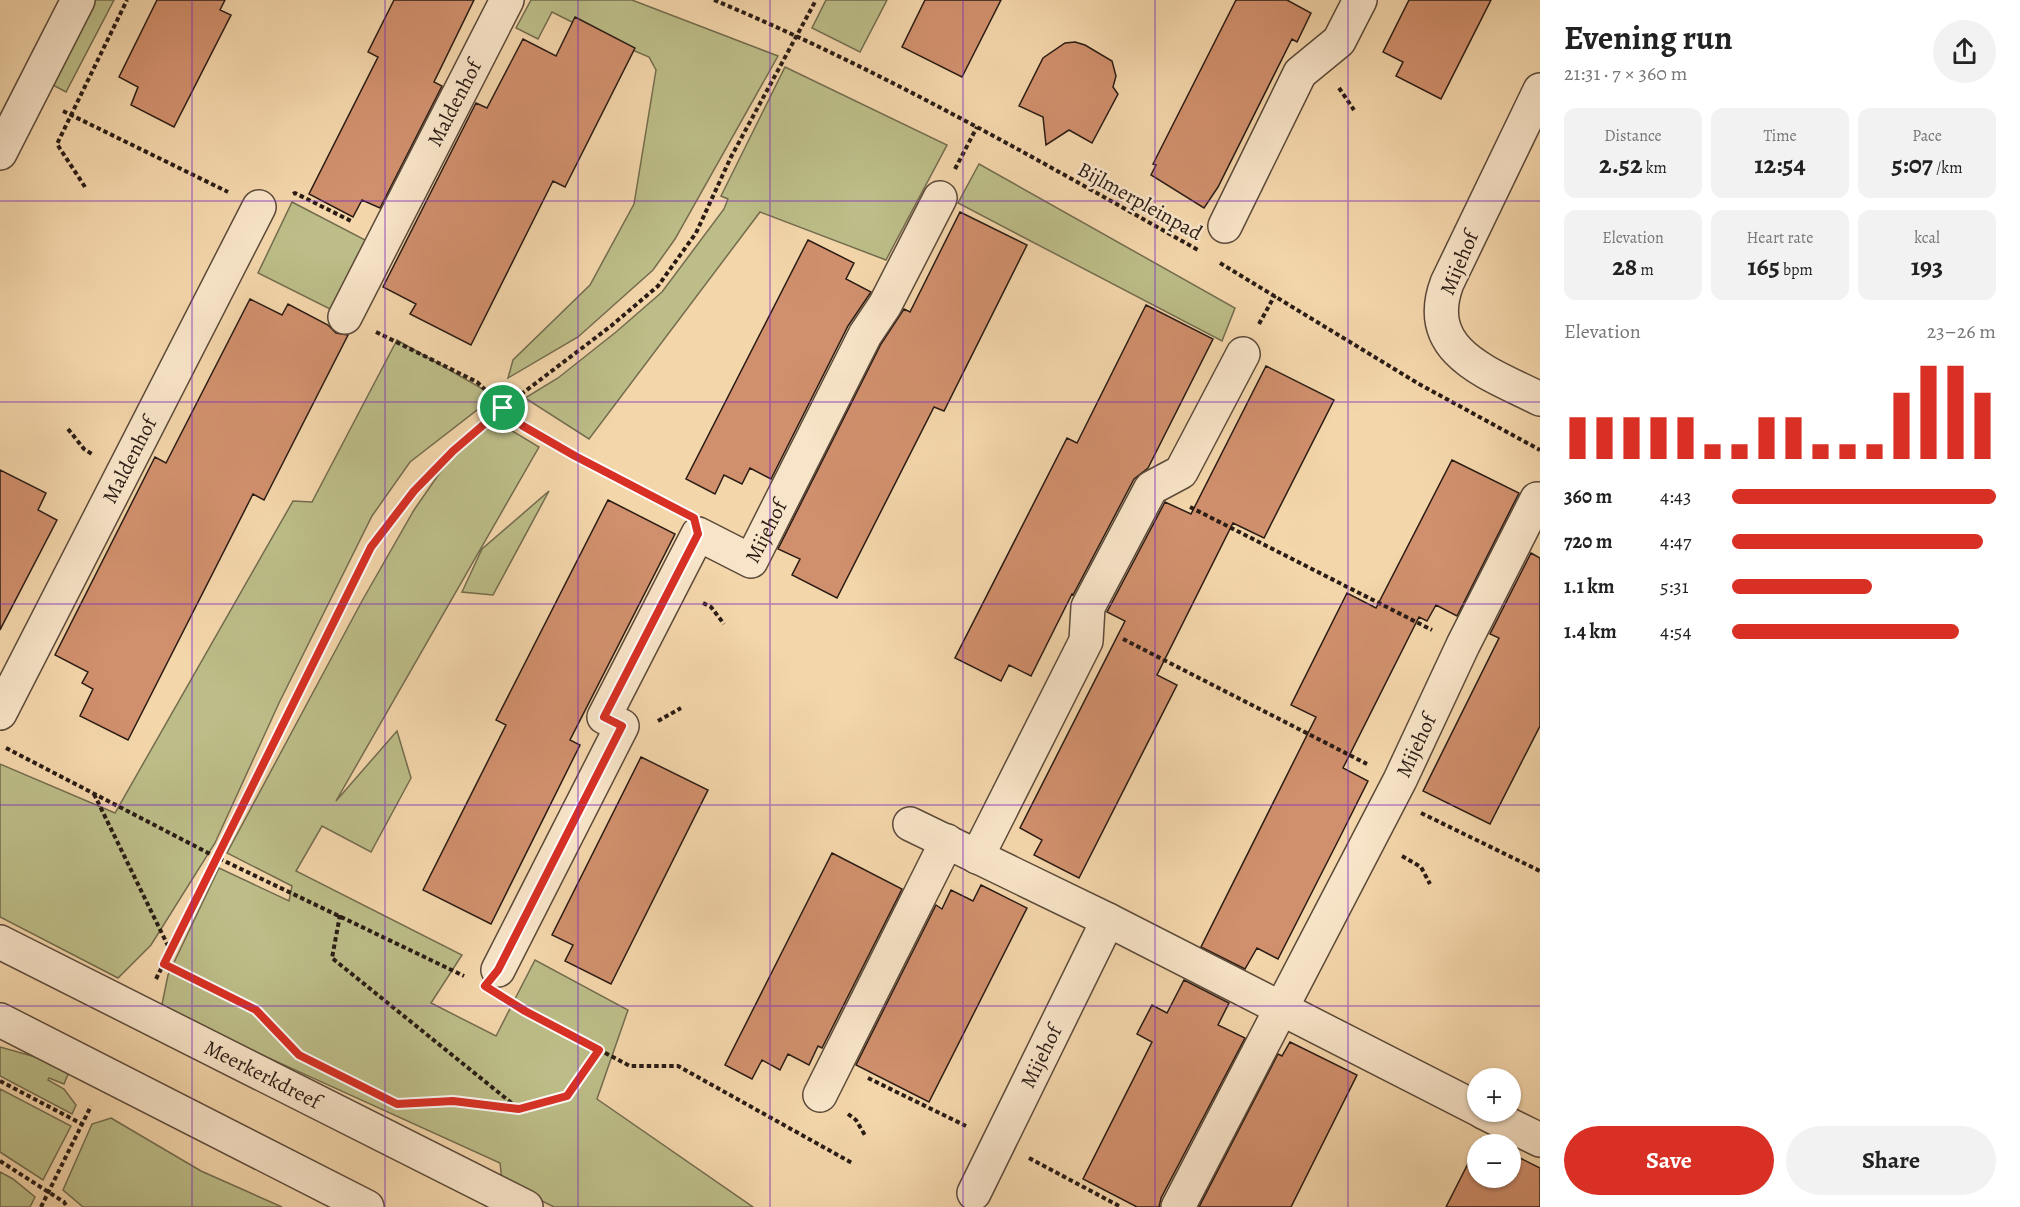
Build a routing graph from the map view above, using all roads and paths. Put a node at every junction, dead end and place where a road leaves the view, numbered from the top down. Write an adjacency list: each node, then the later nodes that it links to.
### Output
1 (78, 0): 9 (street)
2 (127, 0): 10 (path)
3 (507, 0): 17 (street, Maldenhof)
4 (714, 0): 7 (path, Bijlmerpleinpad)
5 (816, 0): 7 (path)
6 (1360, 0): 16 (street)
7 (798, 36): 11 (path, Bijlmerpleinpad); 23 (path)
8 (1540, 90): 22 (street, Mijehof)
9 (30, 94): 10 (path); 12 (street)
10 (72, 115): 13 (path); 15 (path)
11 (977, 127): 14 (path); 18 (path, Bijlmerpleinpad)
12 (0, 153)
13 (85, 187)
14 (940, 198): 27 (street, Mijehof)
15 (259, 207): 17 (path); 30 (street, Maldenhof)
16 (1225, 226)
17 (386, 239): 20 (street, Maldenhof)
18 (1200, 252)
19 (1210, 257): 24 (path, Bijlmerpleinpad)
20 (345, 317): 23 (path)
21 (1243, 354): 25 (street)
22 (1540, 399)
23 (503, 408): 27 (path); 36 (path)
24 (1540, 450)
25 (1151, 488): 28 (street); 29 (path)
26 (1537, 499): 29 (street, Mijehof)
27 (698, 534): 44 (street)
28 (1087, 620): 32 (path); 37 (street)
29 (1463, 645): 32 (street, Mijehof)
30 (0, 713)
31 (0, 745): 33 (path)
32 (1395, 789): 38 (path, Mijehof); 46 (street, Mijehof)
33 (93, 793): 36 (path); 42 (path)
34 (910, 824): 35 (street)
35 (947, 841): 37 (street); 51 (street)
36 (216, 857): 39 (path); 42 (path)
37 (977, 857): 40 (street)
38 (1540, 871)
39 (340, 915): 44 (path); 55 (path)
40 (1108, 921): 46 (street); 62 (street, Mijehof)
41 (0, 942): 66 (street, Meerkerkdreef)
42 (171, 952): 43 (path)
43 (164, 964): 45 (path); 48 (path)
44 (491, 978): 49 (path)
45 (153, 985)
46 (1280, 1009): 52 (street); 67 (street, Mijehof)
47 (0, 1020): 65 (street)
48 (292, 1047)
49 (599, 1050): 55 (path); 60 (path)
50 (0, 1081): 57 (path)
51 (820, 1095)
52 (1467, 1103)
53 (92, 1104): 57 (path)
54 (397, 1104): 55 (path)
55 (519, 1109)
56 (1503, 1122): 58 (street)
57 (82, 1124): 61 (path)
58 (1540, 1140)
59 (0, 1161): 61 (path)
60 (852, 1163)
61 (49, 1192): 63 (path); 64 (path)
62 (974, 1193)
63 (41, 1207)
64 (67, 1207)
65 (367, 1207)
66 (526, 1207)
67 (1178, 1207)

